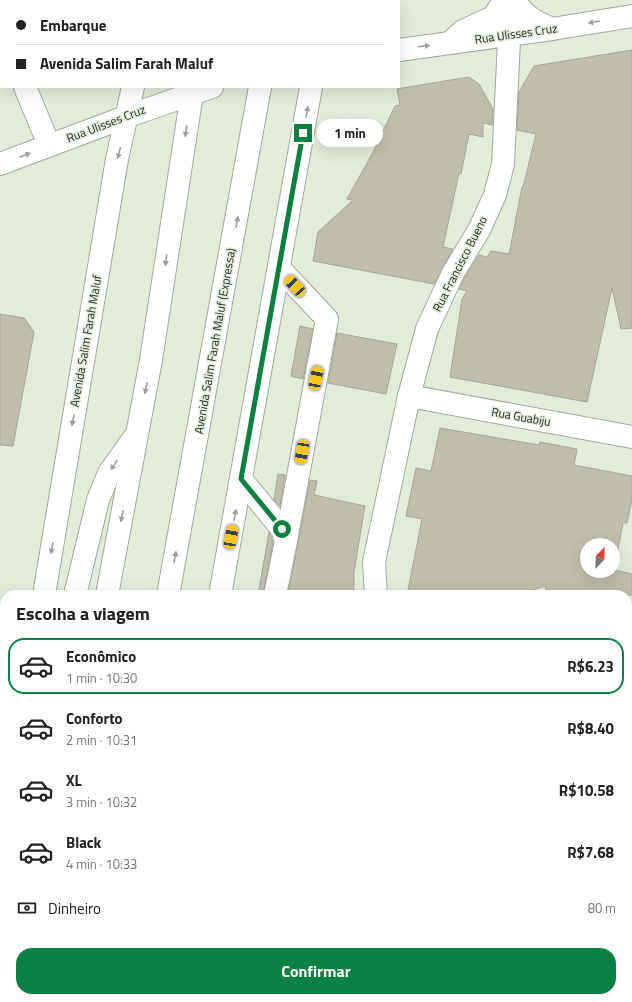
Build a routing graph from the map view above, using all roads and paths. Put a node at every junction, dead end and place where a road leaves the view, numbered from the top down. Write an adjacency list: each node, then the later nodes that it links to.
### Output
1 (505, 0): 7 (main road)
2 (511, 0): 6 (main road, Rua Francisco Bueno)
3 (515, 0): 5 (main road)
4 (632, 16): 5 (main road, Rua Ulisses Cruz, one-way to 5)
5 (552, 30): 6 (main road, Rua Ulisses Cruz)
6 (509, 35): 7 (main road, Rua Ulisses Cruz); 19 (main road, Rua Francisco Bueno)
7 (450, 43): 8 (main road, Rua Ulisses Cruz, one-way to 7)
8 (400, 50)
9 (25, 88): 16 (main road)
10 (133, 88): 15 (main road, Avenida Salim Farah Maluf)
11 (205, 88): 14 (main road, Rua Ulisses Cruz)
12 (260, 88): 27 (main road, Avenida Salim Farah Maluf (Expressa), one-way to 12)
13 (311, 88): 18 (main road, one-way to 13)
14 (192, 90): 15 (main road, Rua Ulisses Cruz); 20 (main road, one-way to 20)
15 (128, 116): 16 (main road, Rua Ulisses Cruz); 24 (main road, Avenida Salim Farah Maluf, one-way to 24)
16 (49, 146): 17 (main road, Rua Ulisses Cruz, one-way to 16)
17 (0, 164)
18 (279, 268): 22 (main road); 23 (main road)
19 (409, 396): 21 (main road, Rua Guabiju); 30 (main road, Rua Francisco Bueno)
20 (137, 434): 25 (main road, one-way to 25); 26 (main road, one-way to 26)
21 (632, 437)
22 (241, 479): 23 (main road); 28 (main road, one-way to 22)
23 (286, 541): 29 (main road)
24 (45, 590)
25 (76, 590)
26 (108, 590)
27 (169, 590)
28 (221, 590)
29 (276, 590)
30 (376, 590)

